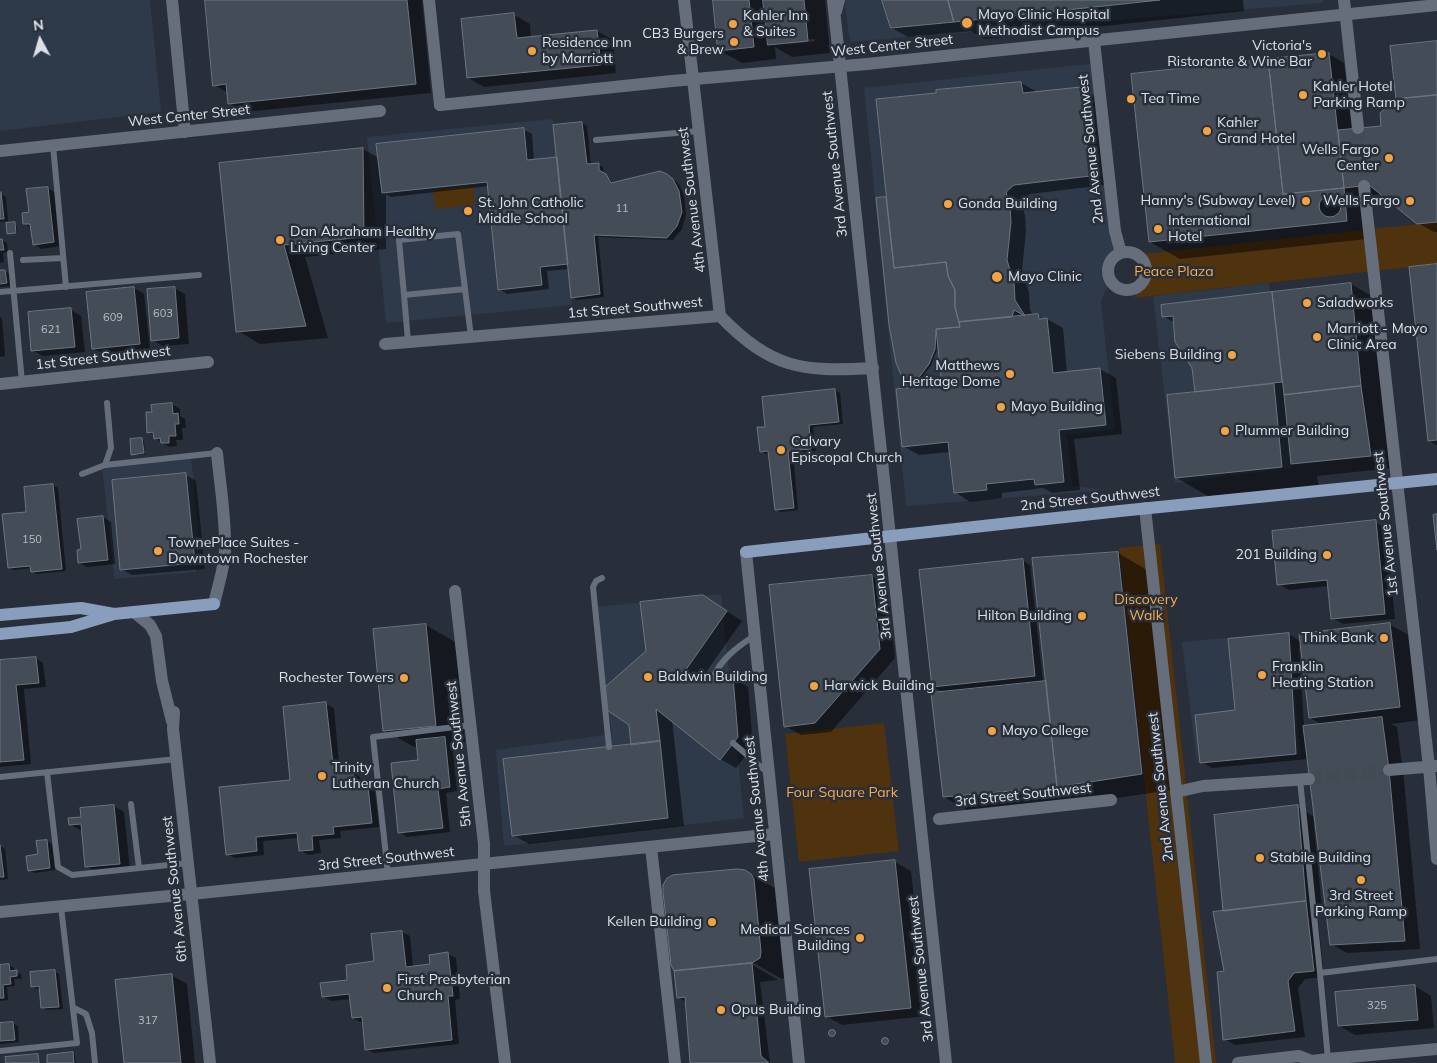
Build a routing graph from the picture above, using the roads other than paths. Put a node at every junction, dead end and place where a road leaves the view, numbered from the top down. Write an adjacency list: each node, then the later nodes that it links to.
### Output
1 (172, 0): 16 (street)
2 (429, 0): 12 (street, West Center Street)
3 (684, 0): 12 (street, 4th Avenue Southwest)
4 (833, 0): 9 (street, 3rd Avenue Southwest)
5 (842, 0): 9 (lane)
6 (1344, 0): 8 (street)
7 (1437, 5): 8 (street, West Center Street)
8 (1345, 15): 10 (street, West Center Street); 14 (street)
9 (837, 31): 11 (street, 3rd Avenue Southwest)
10 (1094, 41): 11 (street, West Center Street); 22 (street, 2nd Avenue Southwest)
11 (840, 66): 12 (street, West Center Street); 36 (street, 3rd Avenue Southwest)
12 (693, 80): 15 (street, 4th Avenue Southwest)
13 (380, 111): 16 (street, West Center Street)
14 (1358, 128)
15 (699, 131): 17 (lane); 31 (street, 4th Avenue Southwest)
16 (185, 132): 18 (street, West Center Street)
17 (596, 140)
18 (53, 145): 19 (street, West Center Street); 23 (lane)
19 (0, 151)
20 (1364, 186): 44 (street, 1st Avenue Southwest)
21 (10, 252): 28 (lane)
22 (1121, 253)
23 (63, 258): 24 (lane); 26 (lane)
24 (23, 260)
25 (199, 275): 26 (lane)
26 (66, 286): 28 (lane)
27 (466, 288): 30 (lane); 30 (lane); 32 (lane)
28 (14, 291): 29 (lane); 37 (lane)
29 (0, 292)
30 (404, 295): 33 (lane)
31 (720, 316): 32 (street, 1st Street Southwest); 36 (street, 1st Street Southwest)
32 (471, 337): 33 (street, 1st Street Southwest)
33 (408, 341): 34 (street, 1st Street Southwest)
34 (385, 344)
35 (208, 362): 37 (street, 1st Street Southwest)
36 (872, 368): 46 (street, 3rd Avenue Southwest)
37 (22, 382): 38 (street, 1st Street Southwest)
38 (0, 384)
39 (107, 403): 41 (lane)
40 (217, 453): 41 (lane); 50 (street)
41 (105, 465): 42 (lane)
42 (82, 474)
43 (1437, 479): 44 (main road, 2nd Street Southwest)
44 (1396, 483): 45 (main road, 2nd Street Southwest); 63 (street, 1st Avenue Southwest)
45 (1145, 508): 46 (main road, 2nd Street Southwest); 69 (street, 2nd Avenue Southwest)
46 (891, 536): 47 (main road, 2nd Street Southwest); 95 (street, 3rd Avenue Southwest)
47 (746, 552): 55 (street, 4th Avenue Southwest)
48 (602, 578): 61 (lane)
49 (455, 591): 58 (street, 5th Avenue Southwest)
50 (214, 604): 51 (main road)
51 (134, 612): 52 (main road); 59 (street)
52 (114, 614): 53 (main road); 54 (main road)
53 (0, 615)
54 (0, 634)
55 (754, 636): 56 (lane); 66 (street, 4th Avenue Southwest)
56 (713, 678)
57 (174, 712): 59 (street, 6th Avenue Southwest)
58 (471, 725): 77 (street, 5th Avenue Southwest); 79 (lane)
59 (173, 729): 62 (street, 6th Avenue Southwest)
60 (732, 744): 66 (lane)
61 (609, 747)
62 (177, 759): 65 (lane); 76 (street, 6th Avenue Southwest)
63 (1433, 766): 64 (street); 75 (street, 1st Avenue Southwest)
64 (1389, 770)
65 (47, 772): 67 (lane); 78 (lane)
66 (769, 774): 73 (street, 4th Avenue Southwest)
67 (0, 777)
68 (1304, 780): 69 (street); 84 (lane)
69 (1176, 792): 96 (street, 2nd Avenue Southwest)
70 (1111, 800): 72 (street, 3rd Street Southwest)
71 (132, 804): 78 (lane)
72 (939, 819)
73 (775, 834): 74 (street, 3rd Street Southwest); 94 (street, 4th Avenue Southwest)
74 (652, 847): 77 (street, 3rd Street Southwest); 93 (street)
75 (1437, 859)
76 (188, 862): 78 (lane); 80 (street, 6th Avenue Southwest)
77 (484, 864): 79 (street, 3rd Street Southwest); 92 (street, 5th Avenue Southwest)
78 (139, 868)
79 (388, 874): 80 (street, 3rd Street Southwest)
80 (191, 894): 81 (street, 3rd Street Southwest); 91 (street, 6th Avenue Southwest)
81 (61, 907): 82 (street, 3rd Street Southwest); 85 (lane)
82 (0, 912)
83 (1437, 959): 84 (lane)
84 (1320, 973): 88 (lane)
85 (74, 1008): 87 (lane); 90 (lane)
86 (1437, 1049): 88 (street)
87 (0, 1050)
88 (1328, 1061): 89 (street)
89 (1311, 1062): 97 (street)
90 (95, 1063)
91 (210, 1063)
92 (505, 1063)
93 (675, 1063)
94 (799, 1063)
95 (946, 1063)
96 (1206, 1063)
97 (1238, 1063)

